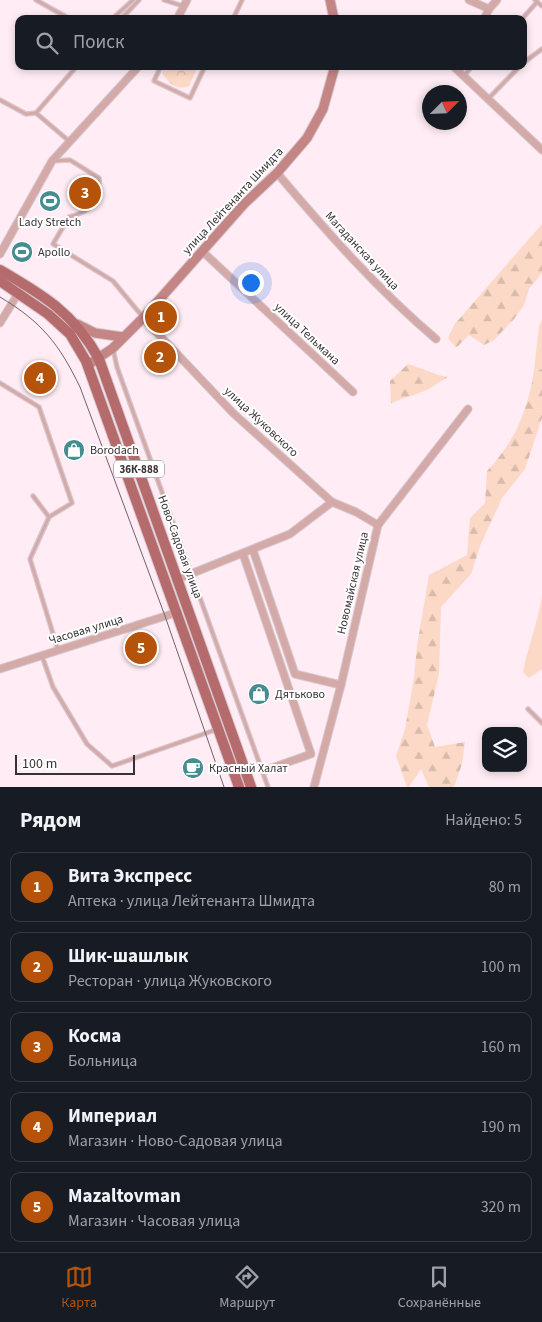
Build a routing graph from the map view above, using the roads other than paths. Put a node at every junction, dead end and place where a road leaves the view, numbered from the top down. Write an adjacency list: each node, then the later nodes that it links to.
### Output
1 (133, 0): 14 (lane)
2 (139, 0): 15 (lane)
3 (164, 0): 10 (lane)
4 (242, 0): 17 (lane)
5 (330, 0): 18 (street)
6 (497, 0): 12 (street)
7 (39, 1): 13 (lane)
8 (474, 1): 12 (street)
9 (536, 1): 11 (lane); 20 (lane)
10 (185, 3): 16 (street)
11 (542, 6)
12 (489, 9): 19 (street)
13 (63, 15)
14 (116, 15)
15 (125, 15)
16 (179, 15)
17 (235, 15)
18 (333, 15)
19 (486, 15)
20 (525, 15)
21 (542, 49): 22 (lane)
22 (527, 60)
23 (74, 70): 34 (lane)
24 (135, 70): 35 (street)
25 (159, 70): 26 (lane)
26 (203, 70)
27 (334, 70): 38 (street, улица Лейтенанта Шмидта)
28 (457, 70): 31 (street)
29 (468, 70): 31 (lane)
30 (516, 70): 33 (lane)
31 (463, 76): 33 (street)
32 (0, 100): 34 (lane)
33 (488, 100): 36 (street)
34 (36, 113): 35 (lane)
35 (69, 141): 37 (street)
36 (542, 150)
37 (52, 161): 40 (street); 44 (lane)
38 (277, 173): 39 (street, улица Лейтенанта Шмидта); 48 (street, Магаданская улица)
39 (203, 252): 44 (street, улица Лейтенанта Шмидта); 53 (street, улица Тельмана)
40 (0, 254)
41 (0, 270): 46 (main road, Ново-Садовая улица / 36К-888)
42 (0, 281): 43 (main road, Ново-Садовая улица)
43 (19, 292): 45 (street); 51 (main road, Ново-Садовая улица)
44 (143, 318): 47 (street, улица Лейтенанта Шмидта); 56 (street, улица Жуковского)
45 (0, 323)
46 (76, 324): 47 (street); 50 (main road, Ново-Садовая улица / 36К-888)
47 (123, 337): 49 (street, улица Лейтенанта Шмидта)
48 (436, 339)
49 (113, 348): 50 (street, улица Лейтенанта Шмидта); 61 (lane)
50 (99, 359): 51 (street, улица Лейтенанта Шмидта); 62 (main road, Ново-Садовая улица / 36К-888)
51 (88, 365): 63 (main road, Ново-Садовая улица)
52 (0, 383): 57 (lane)
53 (353, 392)
54 (468, 409): 58 (street, Новомайская улица)
55 (32, 496): 57 (lane)
56 (332, 502): 58 (street, улица Жуковского); 59 (street)
57 (49, 517): 64 (lane)
58 (378, 525): 67 (street, Новомайская улица)
59 (253, 550): 60 (street); 67 (street)
60 (243, 554): 61 (street); 71 (street)
61 (190, 575): 62 (street); 74 (lane)
62 (178, 580): 73 (main road, Ново-Садовая улица / 36К-888)
63 (178, 612): 64 (street, Часовая улица); 70 (main road, Ново-Садовая улица)
64 (59, 652): 65 (street, Часовая улица)
65 (41, 654): 66 (street, Часовая улица); 70 (lane)
66 (0, 669)
67 (341, 685): 75 (street, Новомайская улица)
68 (528, 709): 69 (lane)
69 (542, 723)
70 (218, 729): 72 (main road, Ново-Садовая улица)
71 (266, 770)
72 (239, 787)
73 (251, 787)
74 (268, 787)
75 (314, 787)

